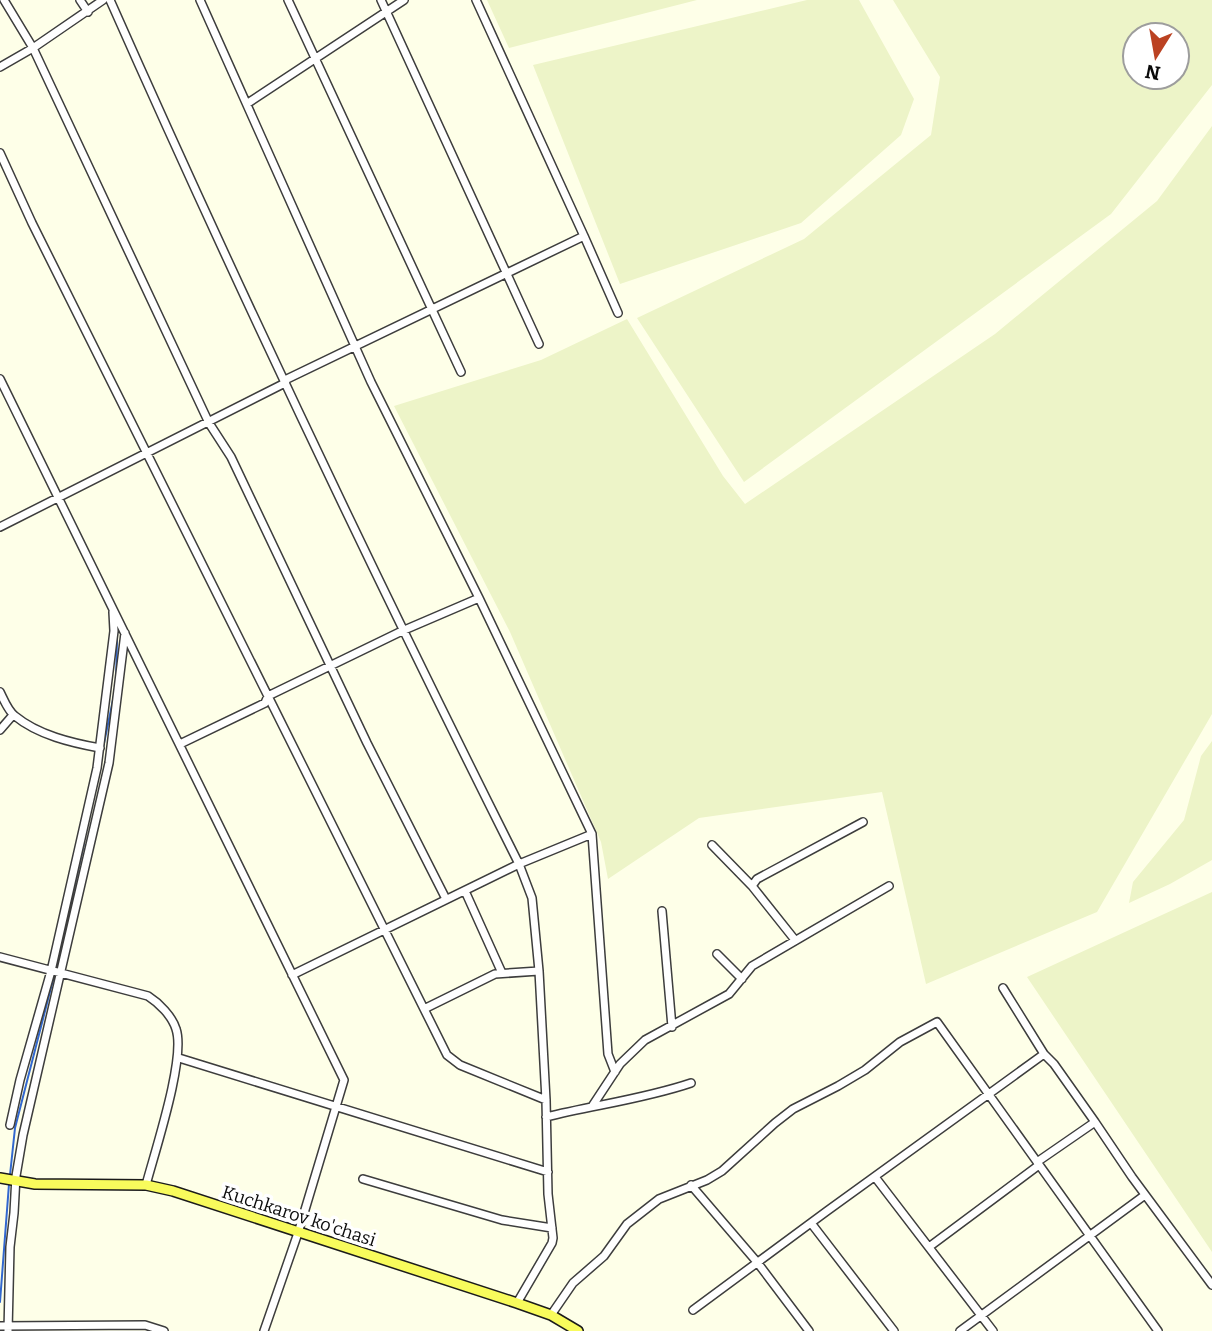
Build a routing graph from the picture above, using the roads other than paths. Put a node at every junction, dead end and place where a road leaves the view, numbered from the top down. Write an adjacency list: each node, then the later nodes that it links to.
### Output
1 (4, 0): 12 (street)
2 (80, 0): 11 (street)
3 (103, 0): 11 (street)
4 (110, 0): 25 (street)
5 (200, 0): 15 (street)
6 (288, 0): 13 (street)
7 (381, 0): 10 (street)
8 (404, 0): 10 (street)
9 (476, 0): 17 (street)
10 (387, 11): 13 (street); 18 (street)
11 (88, 12): 12 (street)
12 (33, 48): 14 (street); 26 (street)
13 (314, 59): 15 (street); 19 (street)
14 (0, 67)
15 (248, 103): 22 (street)
16 (0, 153): 27 (street)
17 (584, 236): 18 (street); 20 (street)
18 (506, 273): 19 (street); 21 (street)
19 (432, 308): 22 (street); 23 (street)
20 (618, 313)
21 (539, 344)
22 (356, 347): 25 (street); 30 (street)
23 (461, 372)
24 (0, 379): 28 (street)
25 (285, 383): 26 (street); 32 (street)
26 (209, 423): 27 (street); 34 (street)
27 (148, 453): 28 (street); 36 (street)
28 (60, 498): 29 (street); 31 (street)
29 (0, 527)
30 (479, 598): 32 (street); 42 (street)
31 (113, 607): 33 (street); 40 (street)
32 (402, 631): 34 (street); 44 (street)
33 (125, 632): 39 (street); 57 (street)
34 (330, 666): 36 (street); 48 (street)
35 (0, 692): 37 (street)
36 (268, 696): 39 (street); 50 (street)
37 (13, 715): 38 (street); 40 (street)
38 (0, 730)
39 (180, 744): 58 (street)
40 (100, 748): 54 (street)
41 (863, 822): 45 (street)
42 (592, 834): 44 (street); 65 (street)
43 (712, 845): 45 (street)
44 (519, 864): 47 (street); 55 (street)
45 (751, 886): 51 (street)
46 (889, 886): 51 (street)
47 (466, 891): 48 (street); 56 (street)
48 (446, 899): 50 (street)
49 (662, 911): 62 (street)
50 (385, 930): 58 (street); 61 (street)
51 (795, 940): 59 (street)
52 (717, 954): 59 (street)
53 (0, 957): 54 (street)
54 (51, 971): 57 (street); 73 (street)
55 (538, 971): 56 (street); 68 (street)
56 (502, 973): 61 (street)
57 (61, 974): 64 (street); 79 (street)
58 (292, 975): 70 (street)
59 (742, 979): 62 (street)
60 (1003, 988): 63 (street)
61 (424, 1009): 68 (street)
62 (672, 1027): 65 (street)
63 (1044, 1054): 67 (street); 72 (street)
64 (179, 1058): 70 (street); 80 (street)
65 (615, 1072): 69 (street)
66 (691, 1083): 69 (street)
67 (989, 1094): 74 (street); 76 (street); 81 (street)
68 (546, 1100): 71 (street)
69 (593, 1105): 71 (street)
70 (338, 1107): 75 (street); 85 (street)
71 (546, 1117): 75 (street)
72 (1095, 1122): 74 (street); 82 (street)
73 (10, 1125)
74 (1038, 1164): 86 (street); 87 (street)
75 (548, 1172): 84 (street)
76 (875, 1177): 83 (street); 87 (street)
77 (0, 1178): 79 (main road, Kuchkarov ko'chasi)
78 (363, 1179): 84 (street)
79 (16, 1181): 80 (main road, Kuchkarov ko'chasi); 94 (street)
80 (146, 1185): 85 (main road, Kuchkarov ko'chasi)
81 (691, 1185): 88 (street); 92 (street)
82 (1145, 1195): 86 (street); 89 (street)
83 (811, 1223): 88 (street); 99 (street)
84 (552, 1228): 90 (street)
85 (298, 1233): 90 (main road, Kuchkarov ko'chasi); 96 (street)
86 (1090, 1235): 93 (street); 102 (street)
87 (929, 1247): 93 (street)
88 (757, 1262): 91 (street); 98 (street)
89 (1212, 1285)
90 (517, 1303): 92 (main road, Kuchkarov ko'chasi)
91 (693, 1310)
92 (551, 1315): 97 (main road, Kuchkarov ko'chasi)
93 (981, 1315): 100 (street); 101 (street)
94 (5, 1327): 95 (street)
95 (164, 1331)
96 (264, 1331)
97 (578, 1331)
98 (809, 1331)
99 (894, 1331)
100 (960, 1331)
101 (993, 1331)
102 (1158, 1331)

